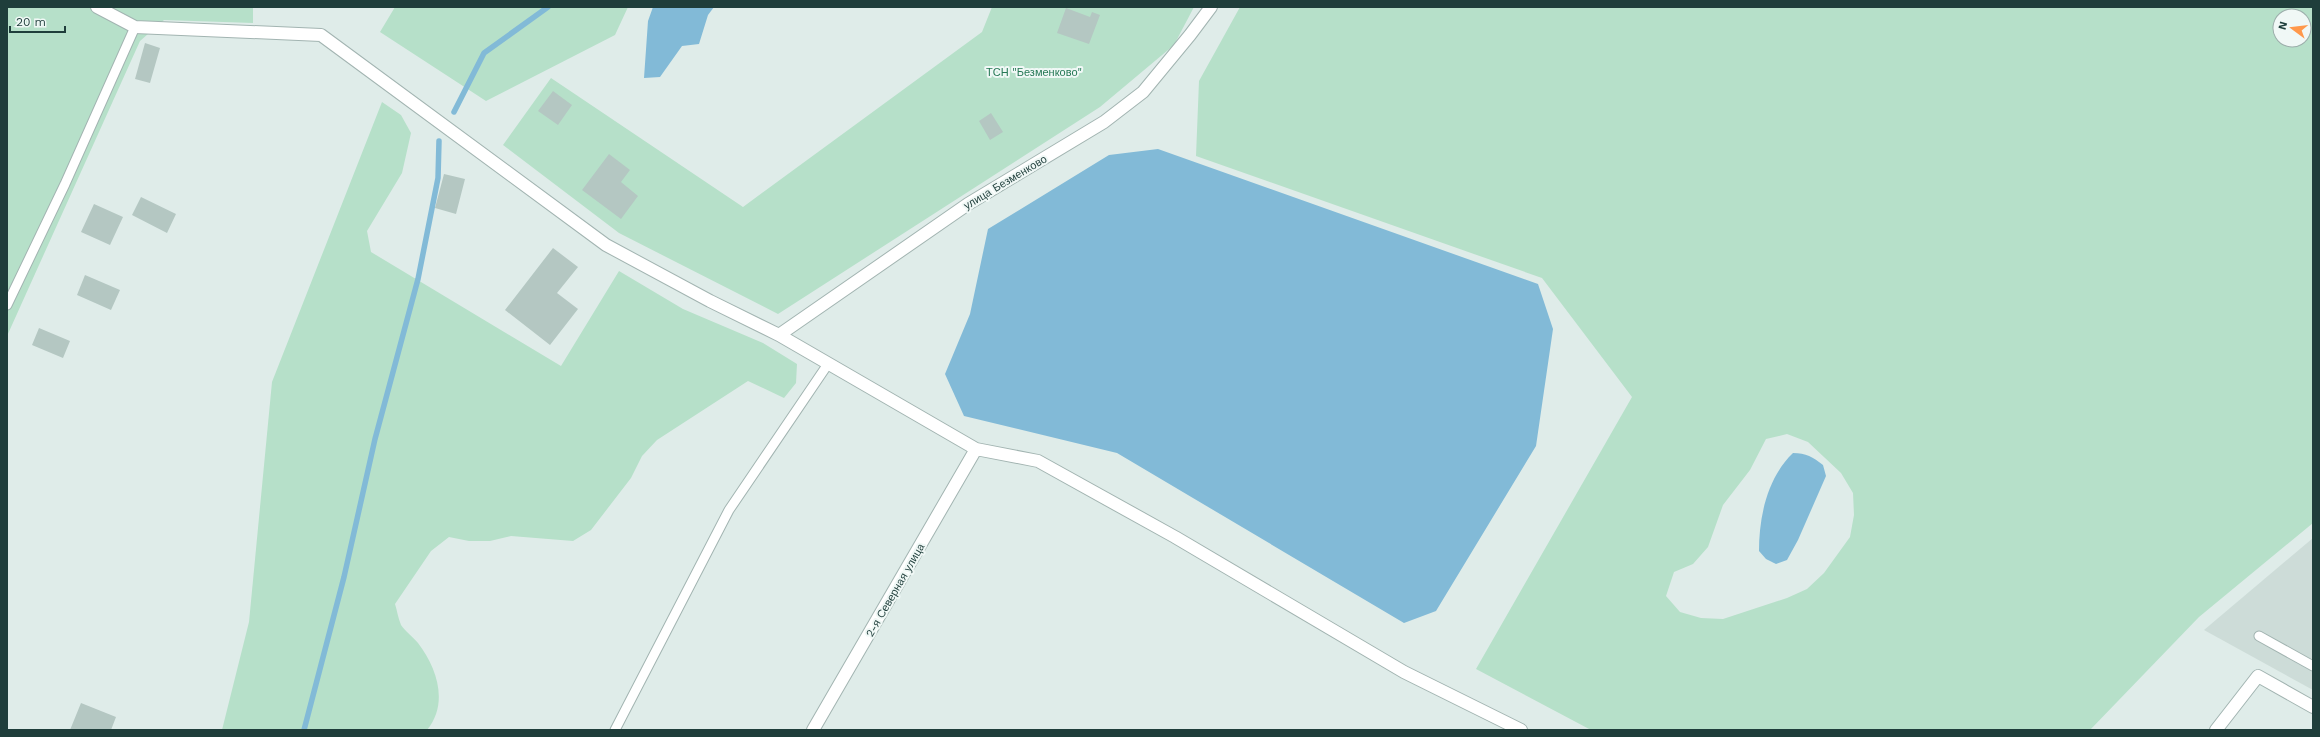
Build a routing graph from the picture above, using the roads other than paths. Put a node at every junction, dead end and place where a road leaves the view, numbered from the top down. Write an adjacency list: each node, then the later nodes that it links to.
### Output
1 (97, 7): 3 (street)
2 (1211, 7): 5 (street, улица Безменково)
3 (135, 27): 4 (lane); 5 (street)
4 (7, 305)
5 (779, 335): 6 (street)
6 (828, 364): 7 (street); 11 (lane)
7 (976, 449): 12 (street, 2-я Северная улица); 13 (street)
8 (2259, 636): 9 (lane)
9 (2313, 666)
10 (2313, 707): 14 (street)
11 (616, 730)
12 (813, 730)
13 (1521, 730)
14 (2216, 730)

